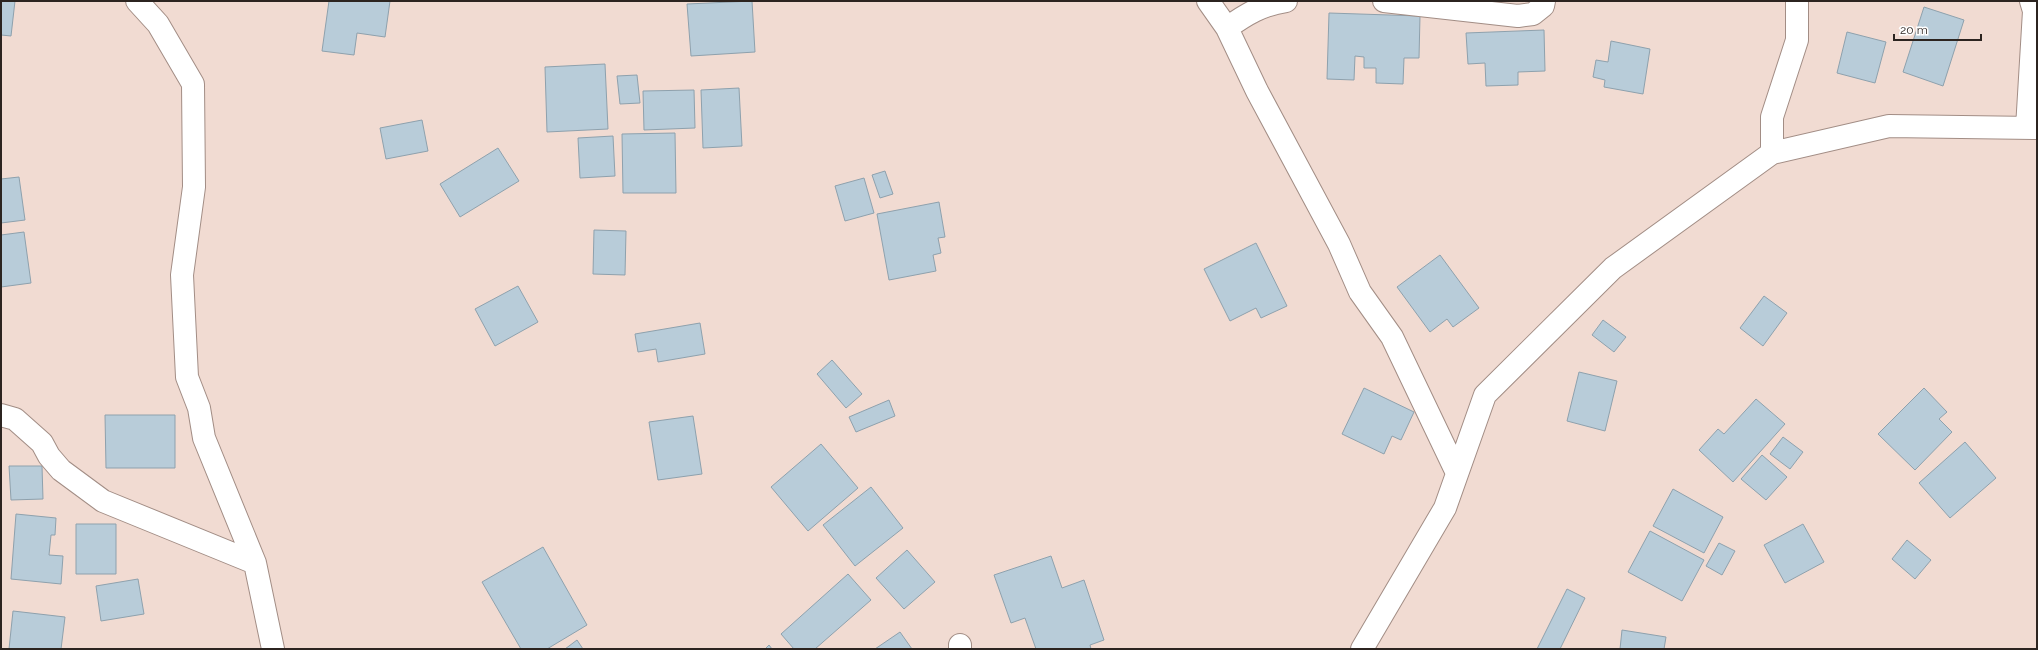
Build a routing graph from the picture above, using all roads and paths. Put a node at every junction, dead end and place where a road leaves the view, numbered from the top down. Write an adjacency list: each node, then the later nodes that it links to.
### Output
1 (137, 1): 13 (street)
2 (1208, 1): 8 (street)
3 (1286, 1): 8 (street)
4 (1384, 1): 5 (street)
5 (1544, 1)
6 (1797, 1): 10 (street)
7 (2030, 1): 9 (street)
8 (1227, 28): 12 (street)
9 (2032, 128): 10 (street)
10 (1772, 153): 12 (street)
11 (1, 415): 13 (street)
12 (1457, 473): 15 (street)
13 (256, 563): 14 (street)
14 (273, 649)
15 (1362, 649)

